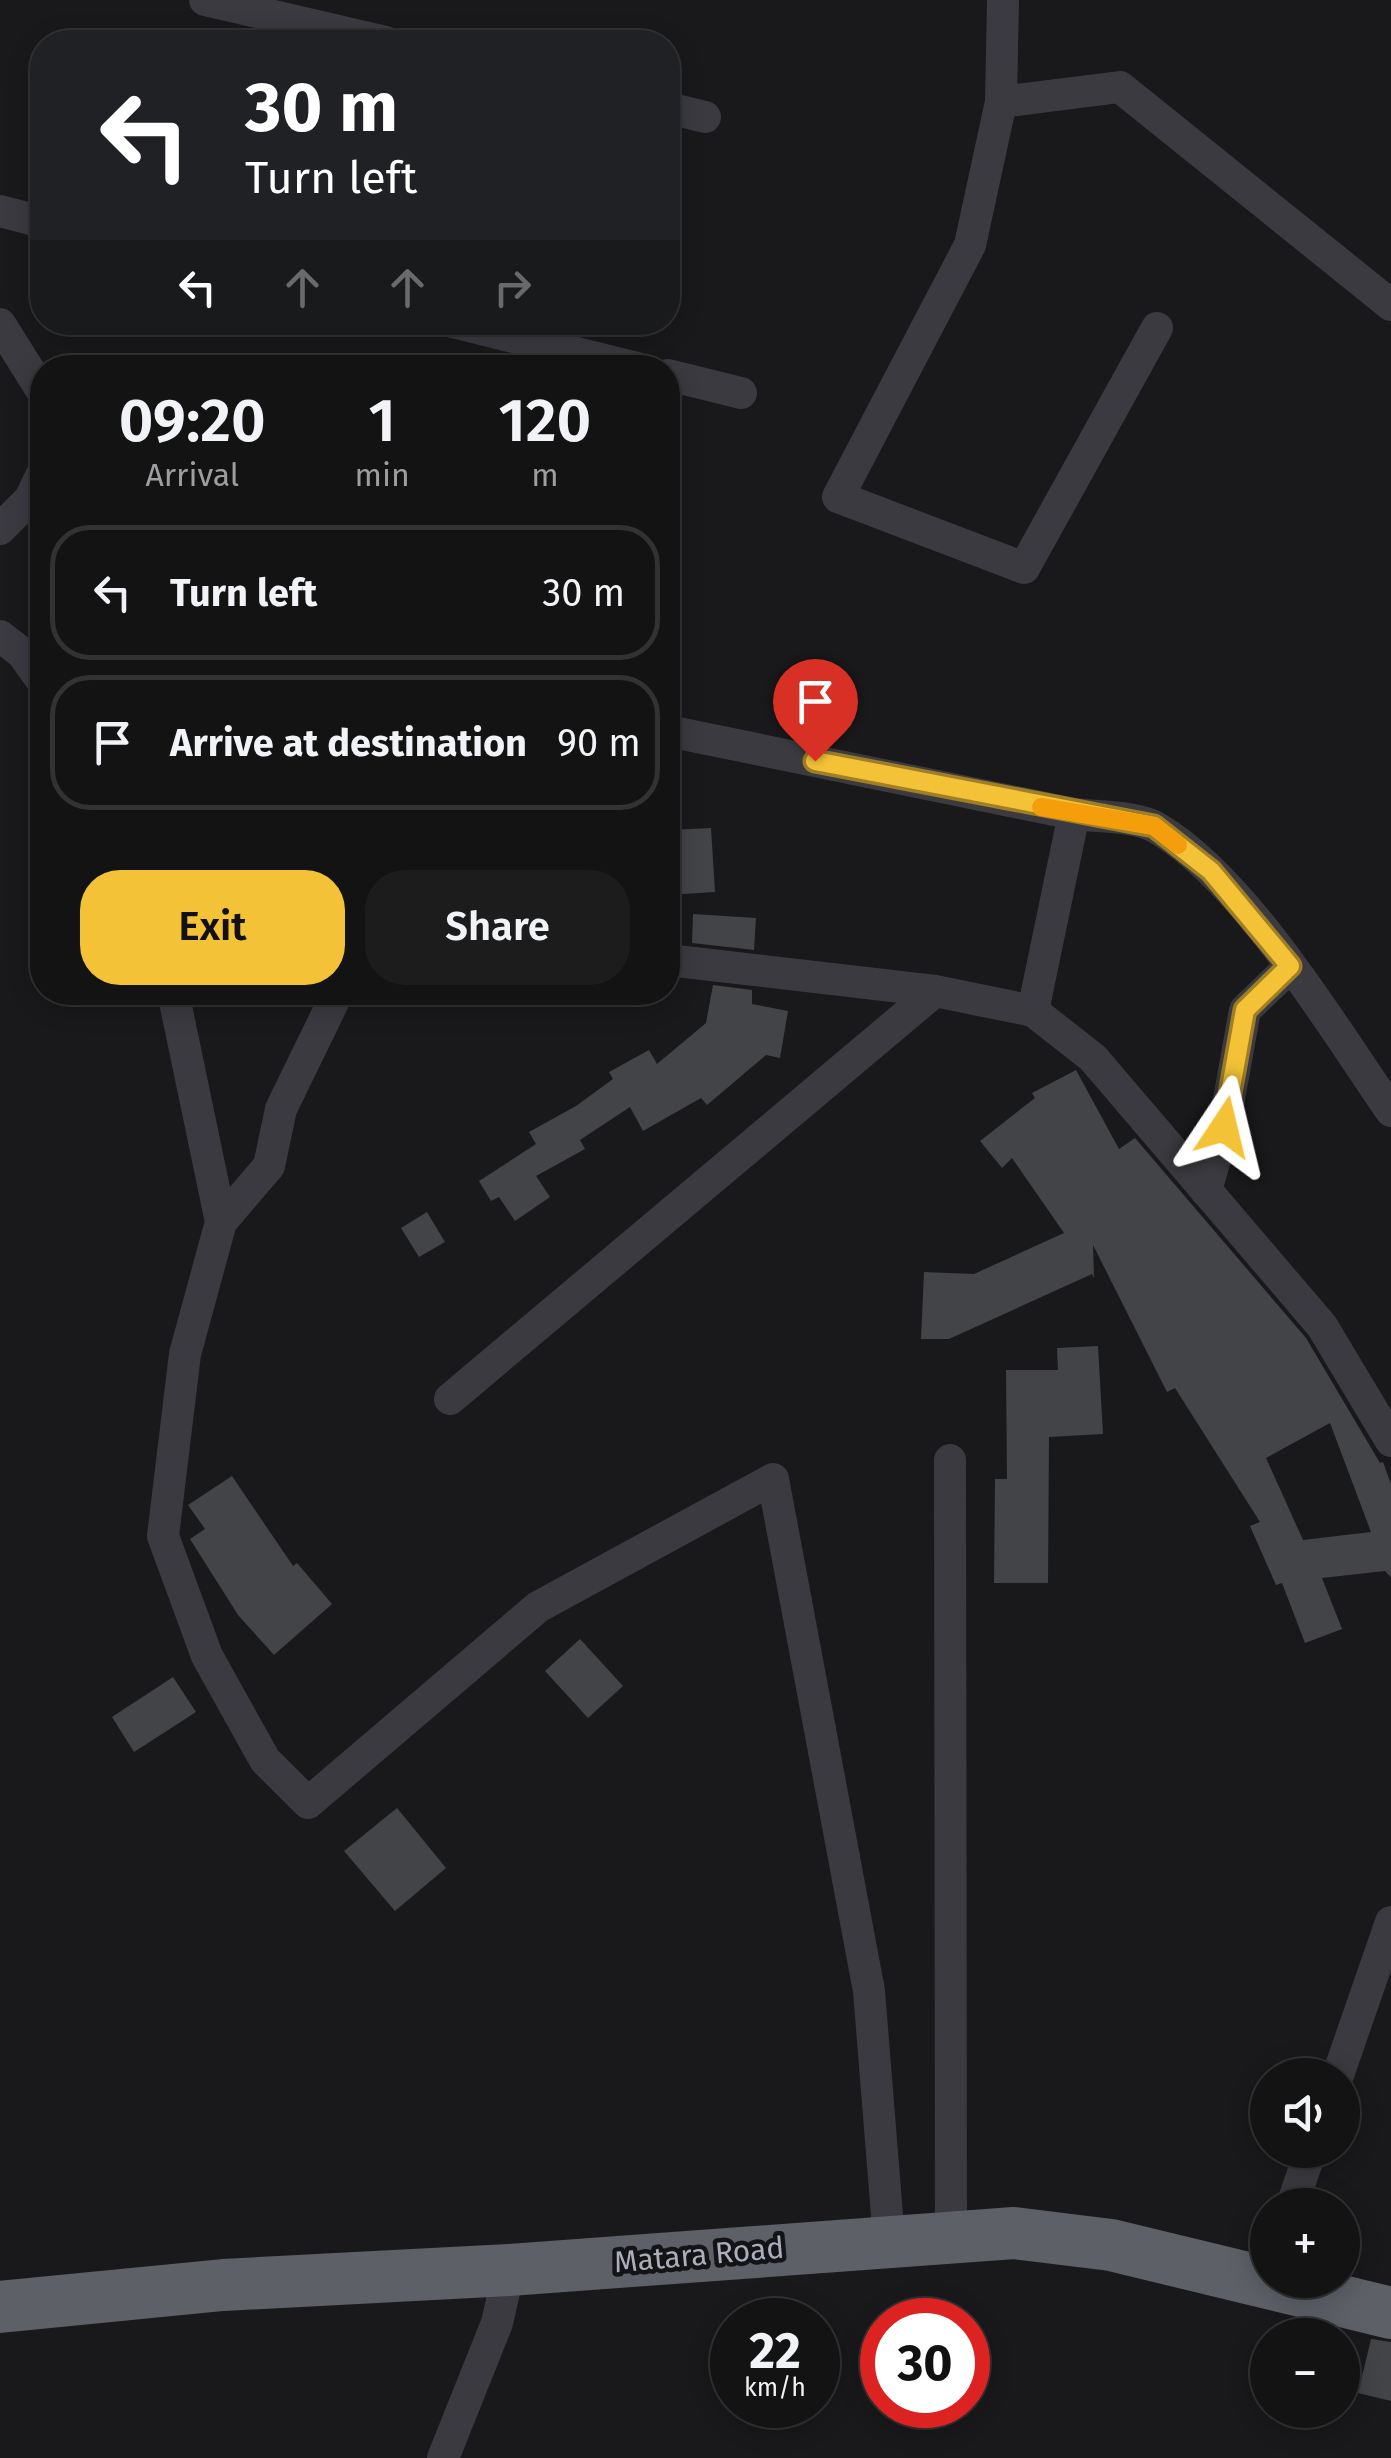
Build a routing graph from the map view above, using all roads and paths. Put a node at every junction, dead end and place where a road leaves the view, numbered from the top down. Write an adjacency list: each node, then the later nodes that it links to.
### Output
1 (205, 0): 3 (street)
2 (1004, 0): 4 (street)
3 (334, 30)
4 (1001, 102): 9 (street); 11 (street)
5 (680, 111): 6 (street)
6 (705, 117)
7 (0, 211): 8 (street)
8 (30, 219)
9 (1391, 305)
10 (0, 324): 14 (street)
11 (1158, 328)
12 (506, 335): 13 (street)
13 (585, 355)
14 (30, 373)
15 (680, 378): 16 (street)
16 (740, 393)
17 (30, 499): 18 (street)
18 (0, 529)
19 (0, 636): 20 (street)
20 (30, 664)
21 (680, 733): 22 (street)
22 (1074, 814): 24 (street); 28 (street)
23 (680, 961): 25 (street)
24 (1290, 966): 29 (street); 30 (street)
25 (935, 991): 28 (street); 32 (street)
26 (176, 1005): 31 (street)
27 (332, 1005): 31 (street)
28 (1033, 1011): 30 (street)
29 (1391, 1111)
30 (1206, 1191): 33 (street)
31 (220, 1222): 38 (street)
32 (450, 1399)
33 (1391, 1441)
34 (950, 1460): 37 (street)
35 (1391, 1924): 36 (street)
36 (1344, 2058)
37 (950, 2234): 38 (highway, Matara Road); 40 (highway, Matara Road)
38 (889, 2240): 39 (highway, Matara Road)
39 (509, 2270): 42 (highway, Matara Road); 44 (street)
40 (1250, 2275)
41 (1334, 2298): 43 (highway, Matara Road)
42 (0, 2308)
43 (1391, 2314)
44 (443, 2458)

